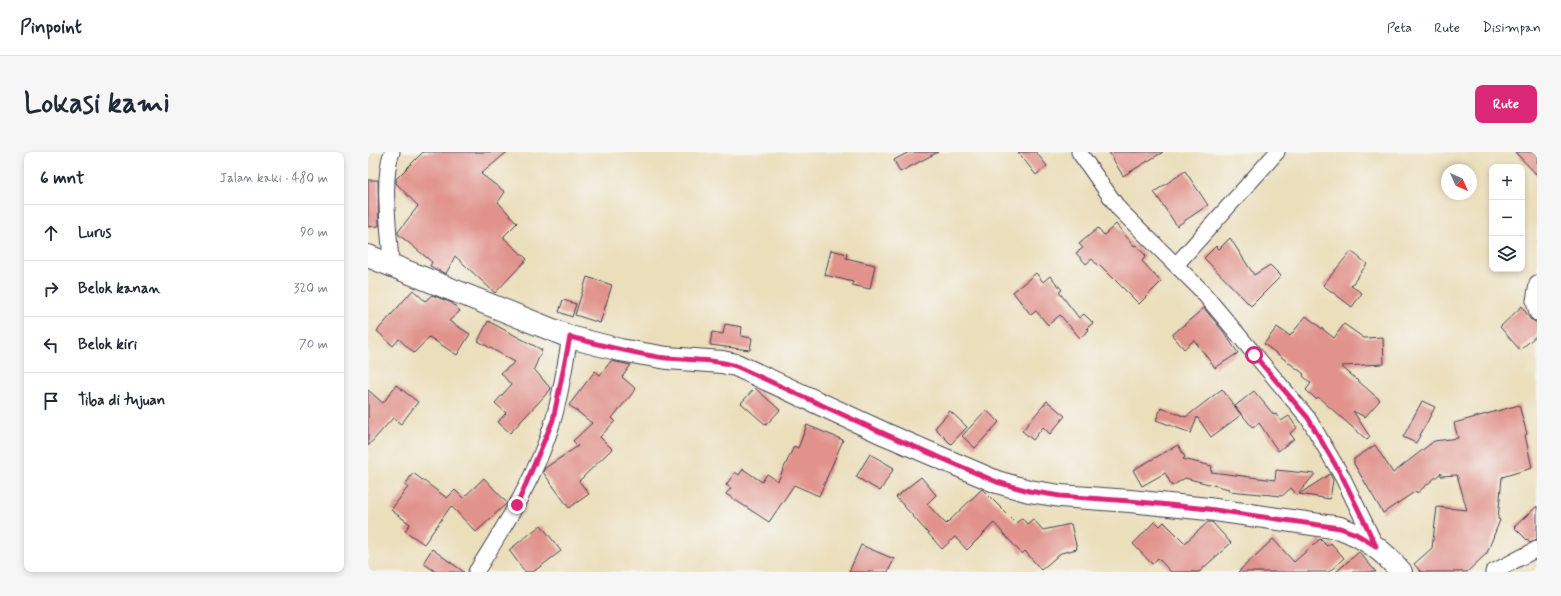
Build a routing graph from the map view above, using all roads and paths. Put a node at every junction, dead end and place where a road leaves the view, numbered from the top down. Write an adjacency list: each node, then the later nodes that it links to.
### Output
1 (392, 152): 5 (street)
2 (1079, 152): 6 (street)
3 (1277, 152): 6 (street)
4 (368, 256): 5 (main road)
5 (391, 265): 9 (main road)
6 (1176, 265): 10 (street)
7 (1537, 283): 8 (street)
8 (1537, 313)
9 (570, 337): 10 (main road); 13 (street)
10 (1376, 546): 12 (main road)
11 (1537, 549): 14 (street)
12 (1396, 570)
13 (476, 572)
14 (1493, 572)

